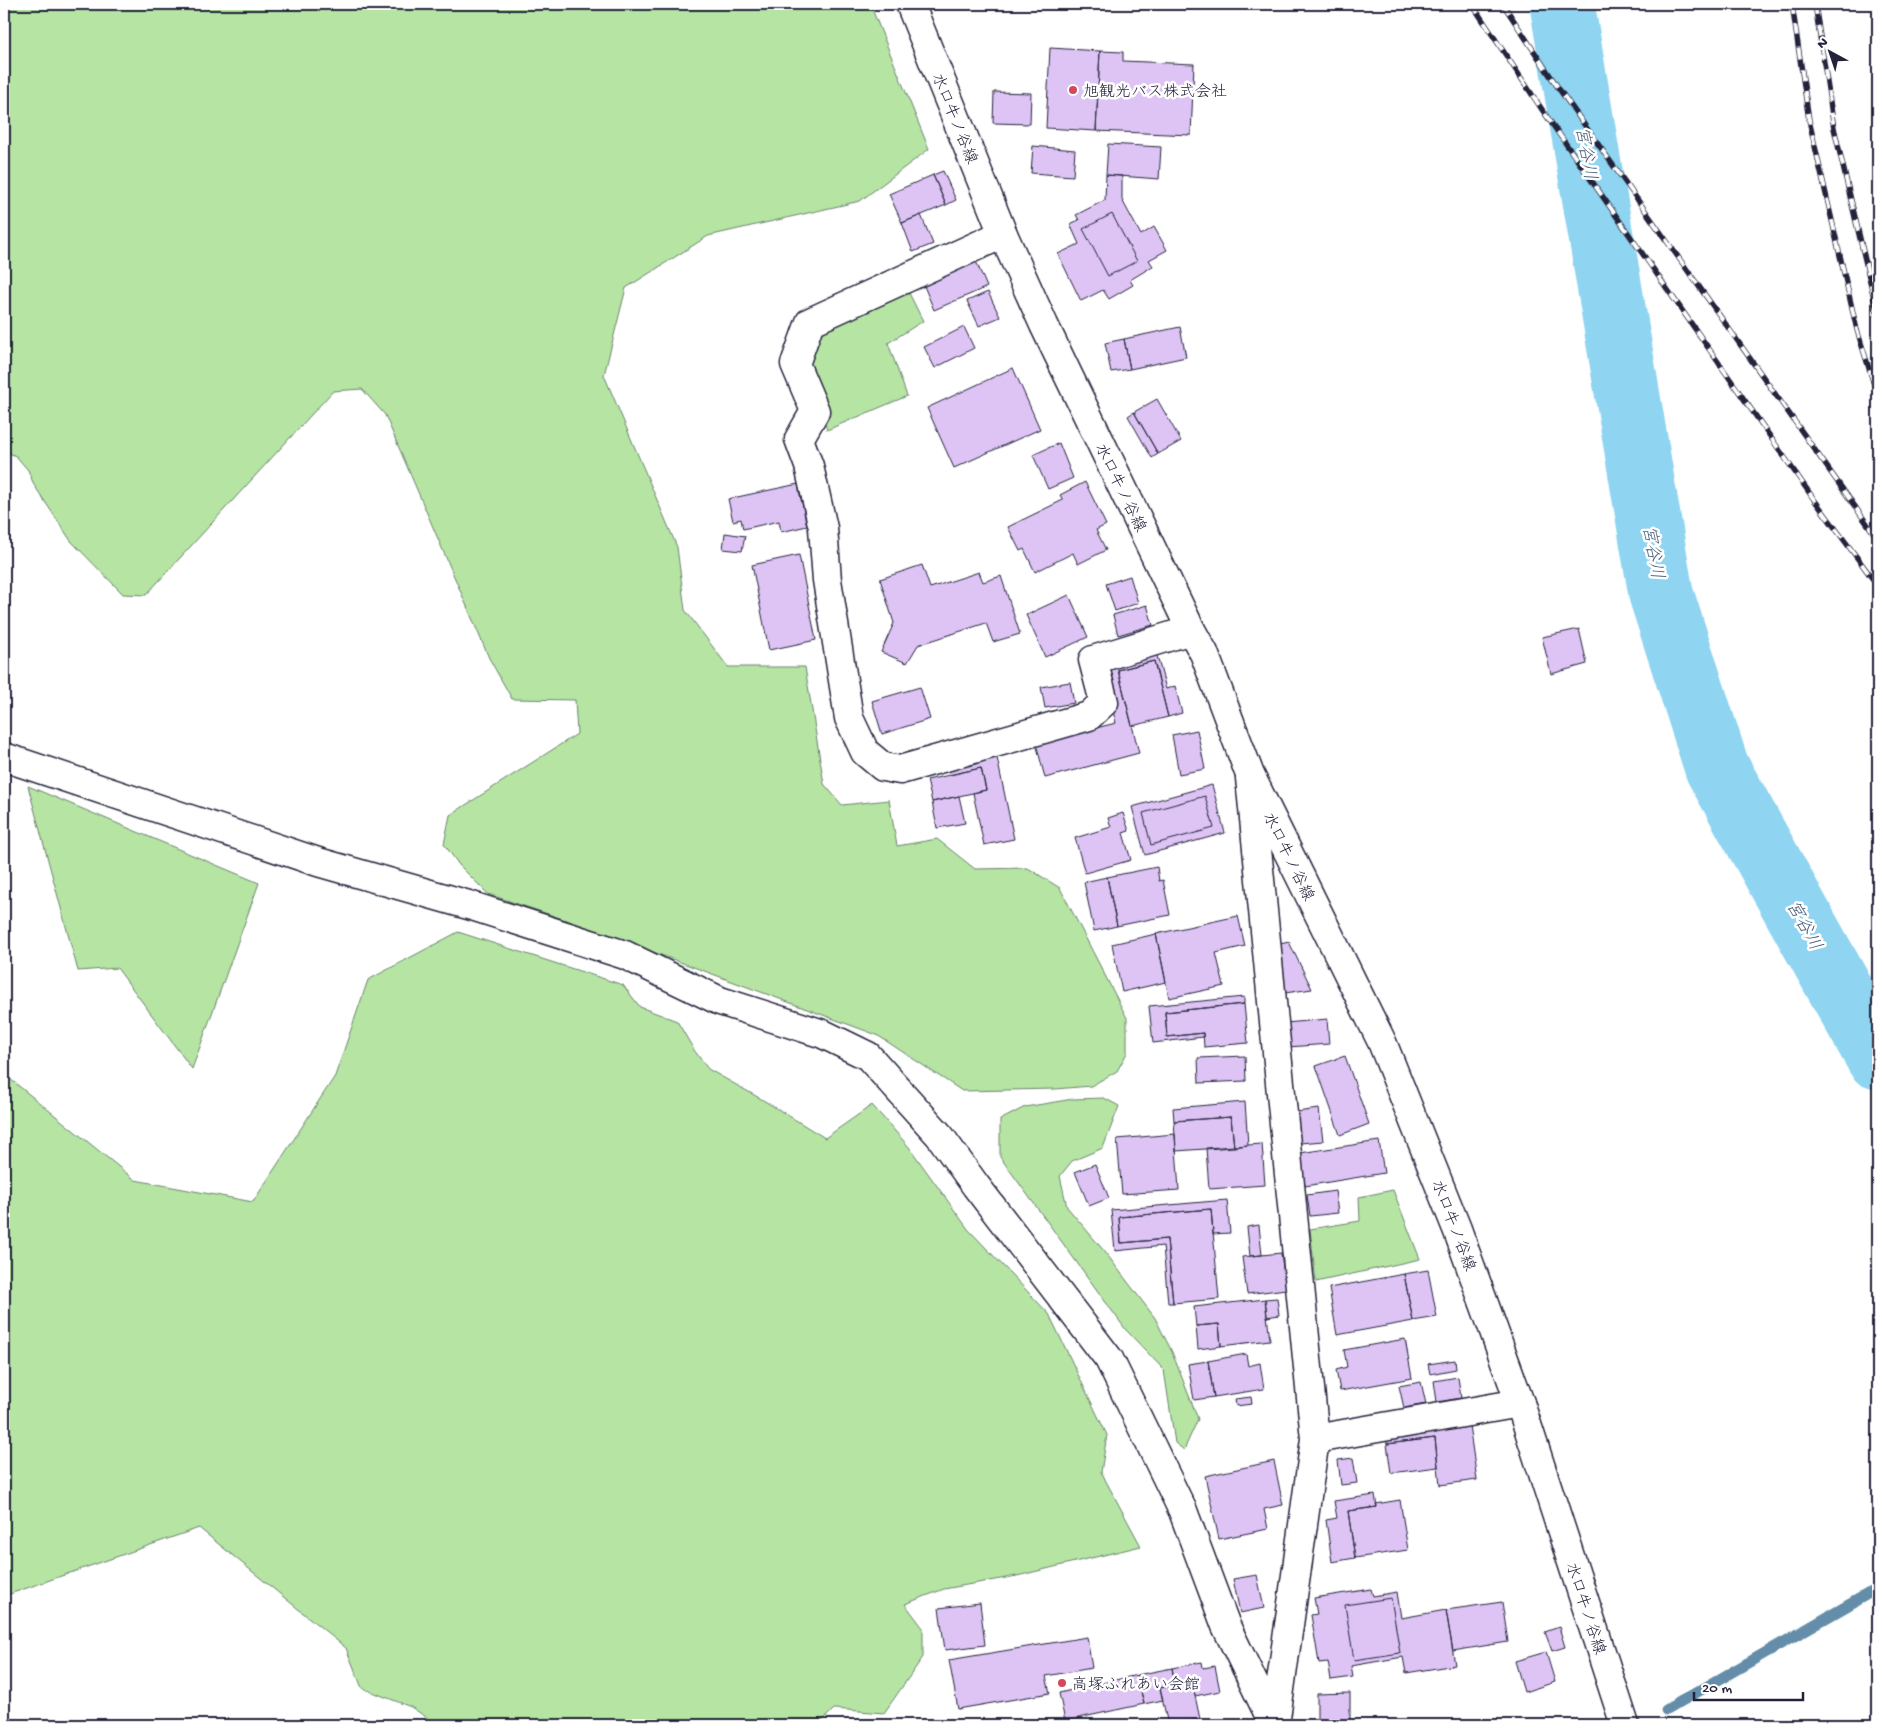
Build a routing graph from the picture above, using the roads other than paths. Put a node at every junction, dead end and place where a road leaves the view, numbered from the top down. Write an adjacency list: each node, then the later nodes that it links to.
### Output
1 (910, 4): 2 (street, 水口牛ノ谷線)
2 (1003, 234): 3 (street, 水口牛ノ谷線); 3 (street)
3 (1191, 630): 5 (street, 水口牛ノ谷線)
4 (4, 757): 8 (street)
5 (1250, 774): 6 (street, 水口牛ノ谷線); 7 (street)
6 (1520, 1403): 7 (street); 9 (street, 水口牛ノ谷線)
7 (1315, 1439): 8 (street)
8 (1275, 1725)
9 (1625, 1725)

